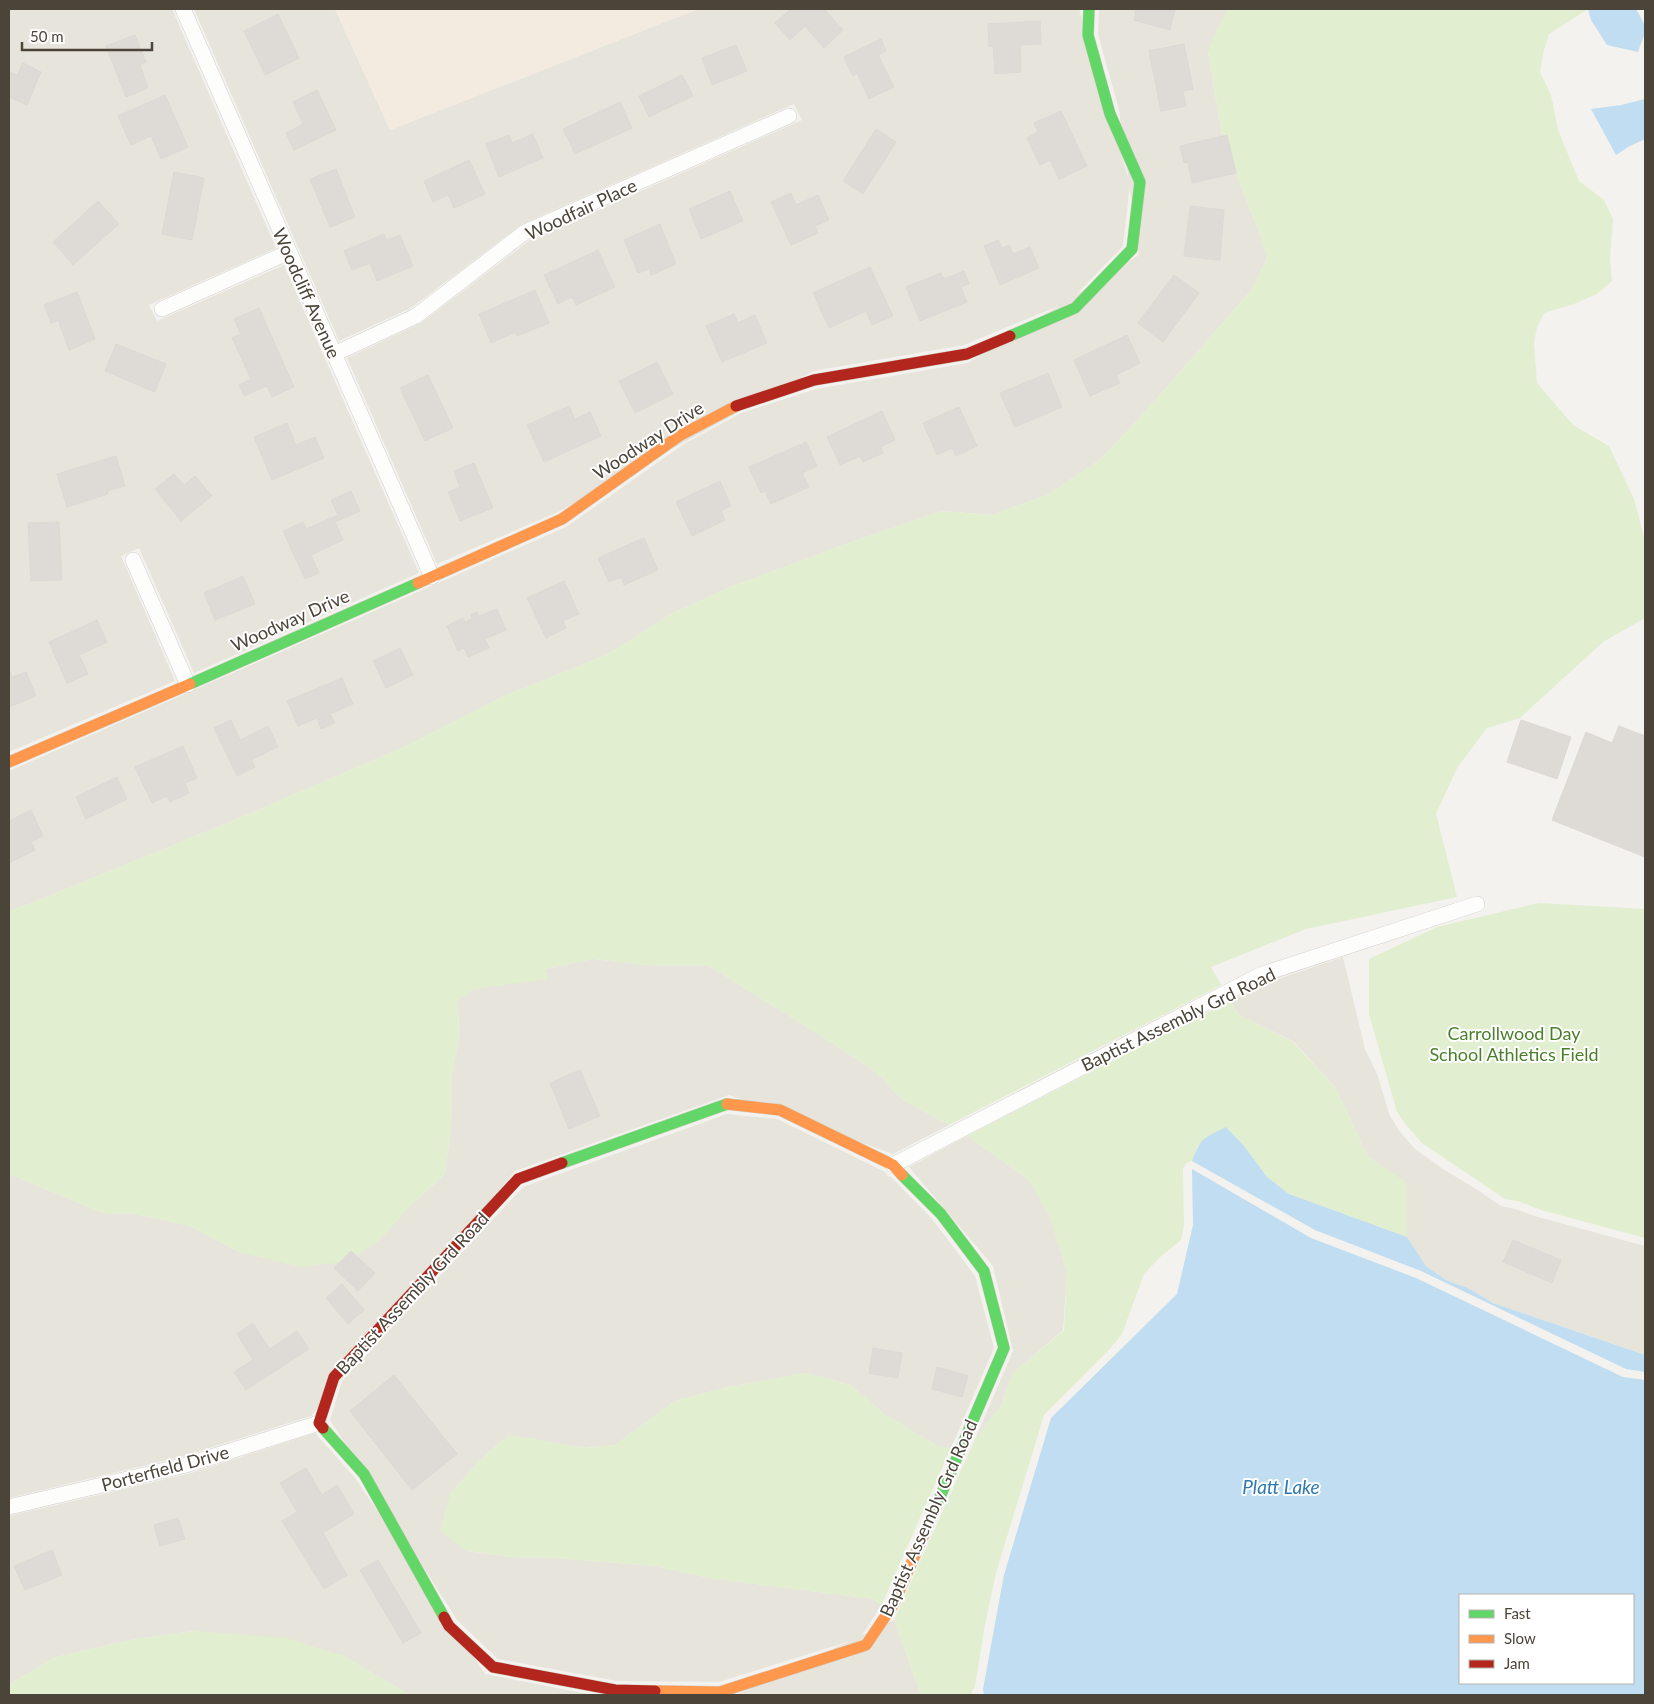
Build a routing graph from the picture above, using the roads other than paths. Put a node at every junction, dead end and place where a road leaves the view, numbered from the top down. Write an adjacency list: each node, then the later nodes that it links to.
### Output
1 (183, 9): 4 (street, Woodcliff Avenue)
2 (1089, 9): 8 (street, Woodway Drive)
3 (789, 116): 6 (street, Woodfair Place)
4 (289, 252): 5 (street); 6 (street, Woodcliff Avenue)
5 (162, 309)
6 (334, 354): 8 (street, Woodcliff Avenue)
7 (133, 560): 9 (street)
8 (432, 577): 9 (street, Woodway Drive)
9 (188, 685): 10 (street, Woodway Drive)
10 (9, 762)
11 (1477, 904): 12 (street, Baptist Assembly Grd Road)
12 (893, 1165): 13 (street, Baptist Assembly Grd Road); 13 (street, Baptist Assembly Grd Road)
13 (319, 1423): 14 (street, Porterfield Drive)
14 (9, 1507)

